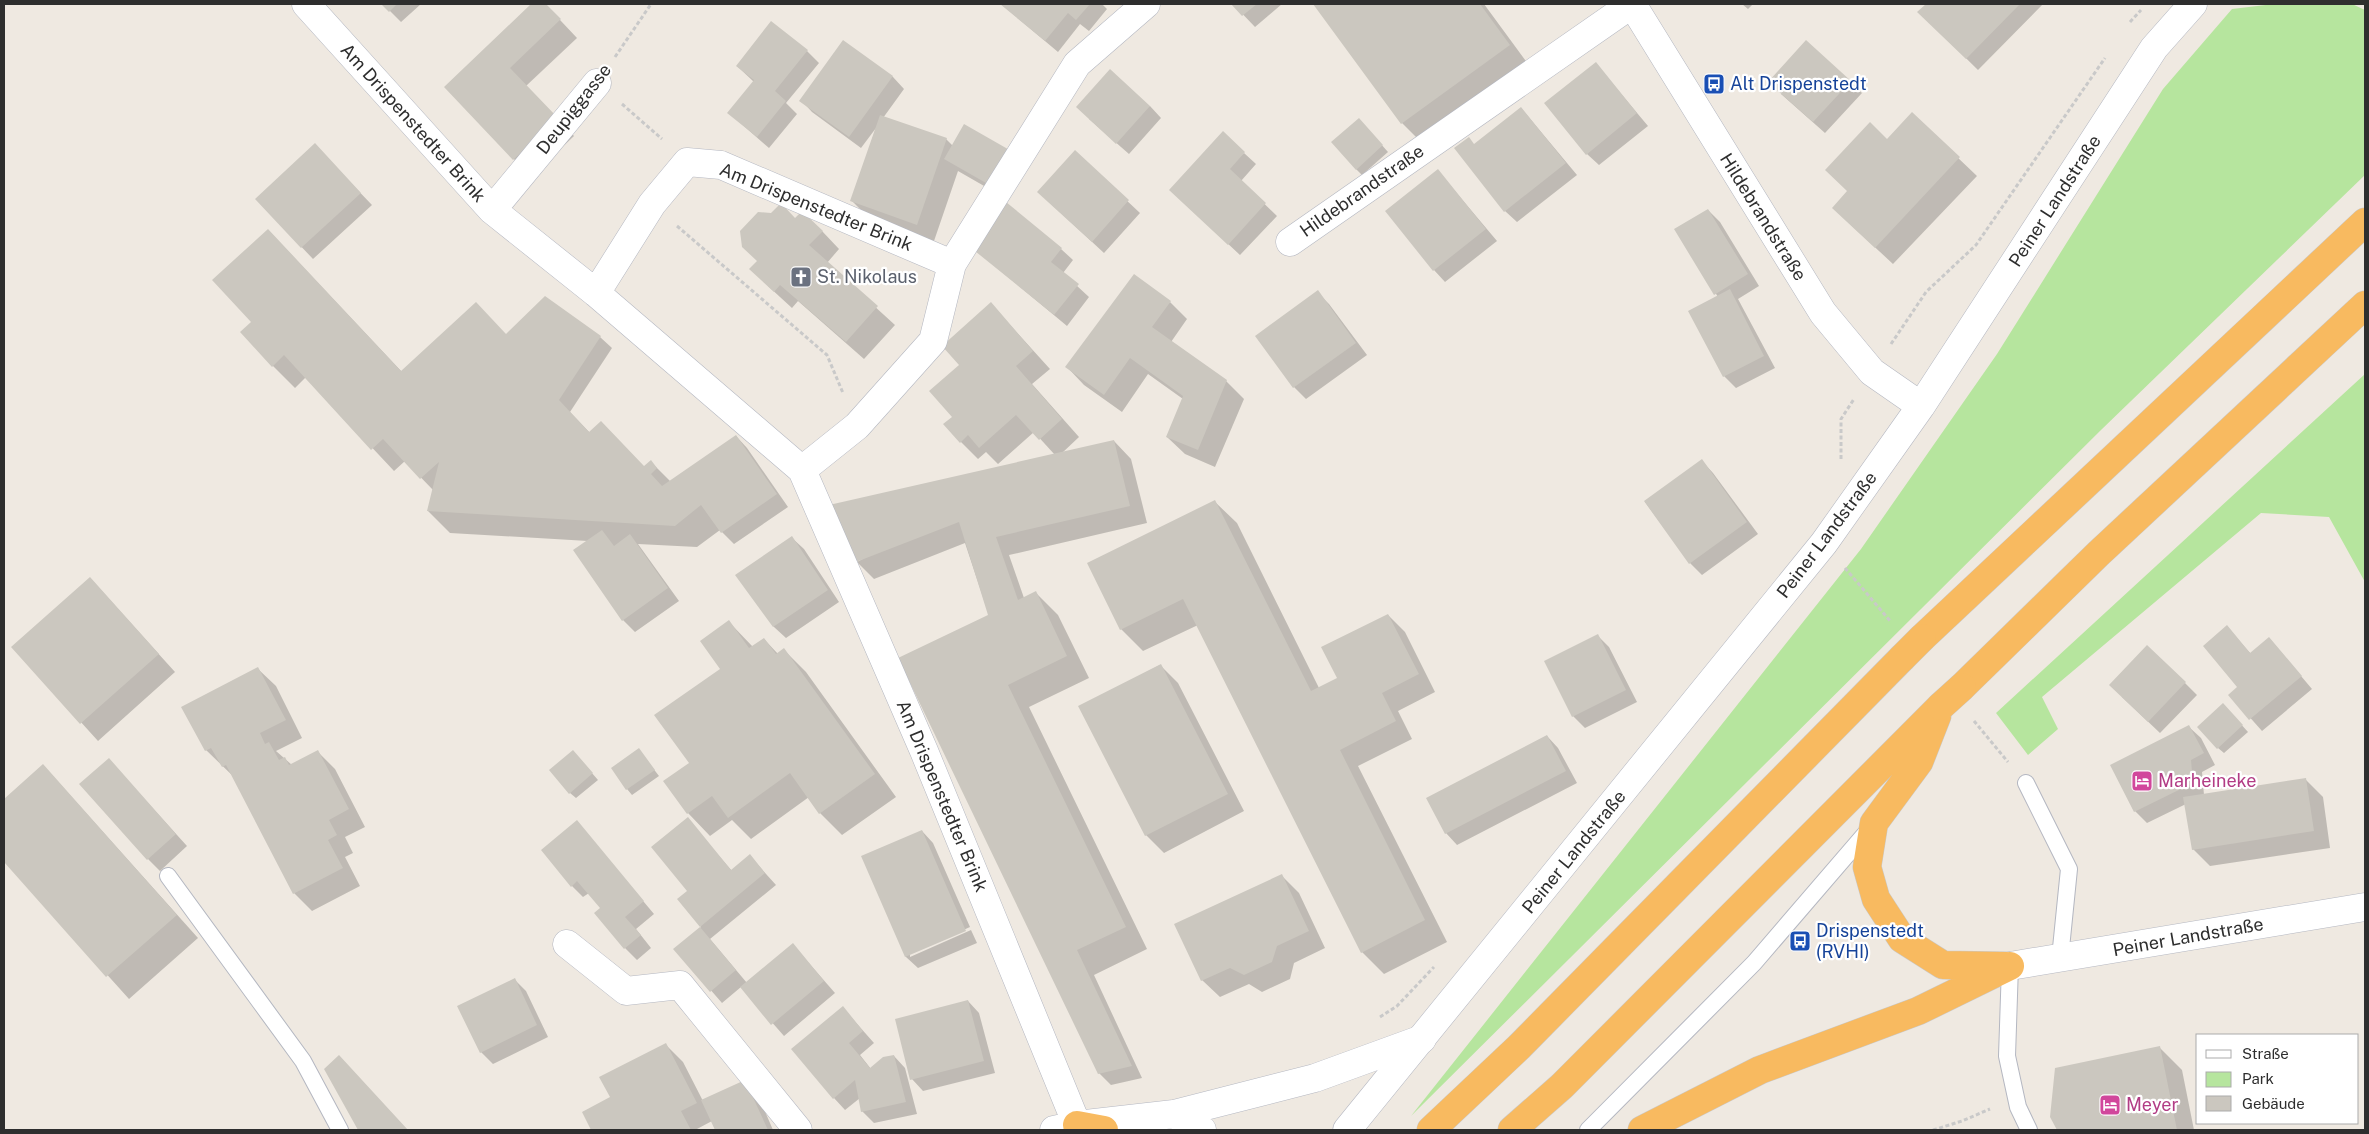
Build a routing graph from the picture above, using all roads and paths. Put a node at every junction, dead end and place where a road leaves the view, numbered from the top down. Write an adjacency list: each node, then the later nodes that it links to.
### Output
1 (306, 4): 12 (street, Am Drispenstedter Brink)
2 (651, 4): 9 (path, Deupiggasse)
3 (1146, 4): 15 (street)
4 (1632, 4): 14 (street, Hildebrandstraße); 18 (street, Hildebrandstraße)
5 (2146, 4): 7 (path)
6 (2193, 4): 19 (street, Peiner Landstraße)
7 (2128, 25)
8 (2111, 50): 18 (path)
9 (597, 83): 10 (path); 12 (street, Deupiggasse)
10 (687, 162): 11 (street); 15 (street, Am Drispenstedter Brink)
11 (652, 204): 16 (street); 20 (path)
12 (492, 210): 16 (street, Am Drispenstedter Brink)
13 (2365, 222): 42 (highway, bridge)
14 (1290, 242)
15 (952, 264): 20 (street)
16 (596, 293): 22 (street, Am Drispenstedter Brink)
17 (2365, 305): 23 (highway, bridge)
18 (1872, 372): 19 (street, Hildebrandstraße); 21 (path)
19 (1921, 406): 33 (street, Peiner Landstraße)
20 (857, 426): 22 (street)
21 (1839, 466)
22 (802, 470): 36 (street, Am Drispenstedter Brink)
23 (1941, 706): 25 (highway); 43 (highway)
24 (2026, 783): 29 (lane)
25 (1874, 823): 31 (highway); 44 (lane)
26 (168, 876): 37 (lane)
27 (2365, 907): 29 (street, Peiner Landstraße)
28 (567, 944): 38 (street)
29 (2060, 958): 31 (street, Peiner Landstraße)
30 (1436, 964): 32 (path)
31 (2010, 966): 34 (lane); 45 (highway)
32 (1373, 1021)
33 (1422, 1039): 35 (street); 41 (street, Peiner Landstraße)
34 (2016, 1098): 46 (path); 47 (lane)
35 (1174, 1114): 36 (street); 40 (street)
36 (1066, 1128): 39 (highway)
37 (340, 1130)
38 (798, 1130)
39 (1104, 1130)
40 (1202, 1130)
41 (1347, 1130)
42 (1431, 1130)
43 (1512, 1130)
44 (1588, 1130)
45 (1642, 1130)
46 (1933, 1130)
47 (2029, 1130)

